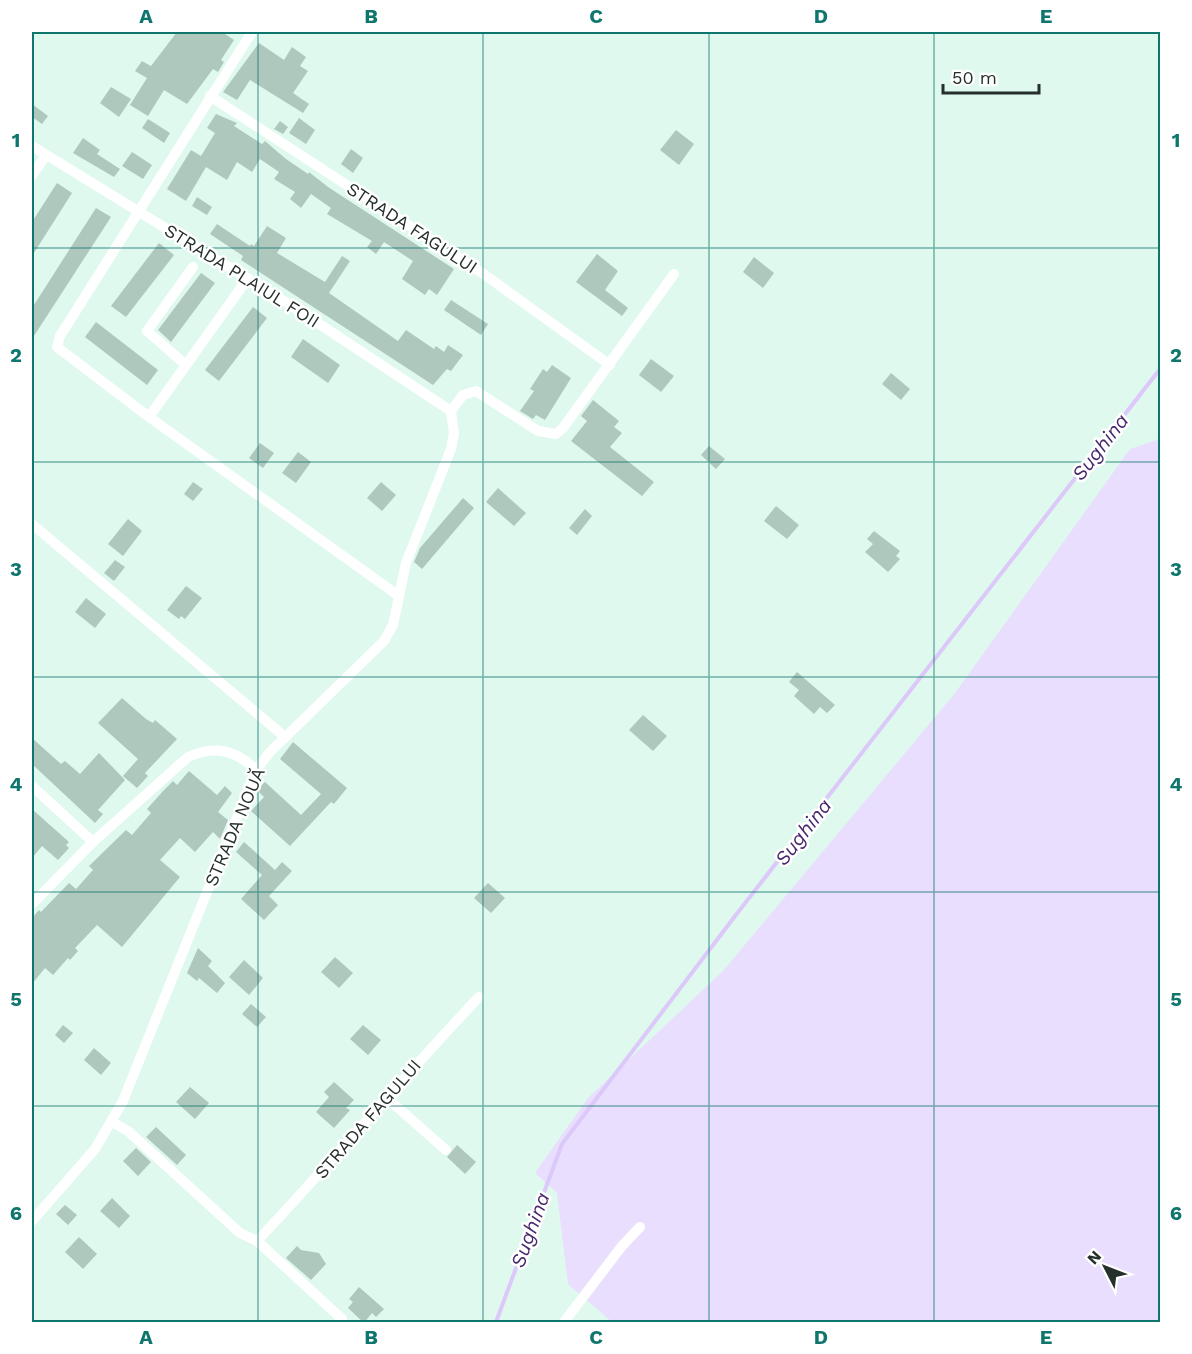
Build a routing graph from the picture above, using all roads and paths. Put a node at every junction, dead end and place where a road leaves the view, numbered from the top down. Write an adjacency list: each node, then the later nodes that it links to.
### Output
1 (252, 32): 2 (street)
2 (210, 96): 6 (street); 11 (street, STRADA FAGULUI)
3 (32, 146): 4 (street, STRADA PLAIUL FOII)
4 (46, 155): 5 (street); 6 (street, STRADA PLAIUL FOII)
5 (32, 176)
6 (140, 213): 9 (street, STRADA PLAIUL FOII); 13 (street)
7 (193, 267): 10 (street)
8 (674, 274): 11 (street)
9 (248, 279): 10 (street); 12 (street, STRADA PLAIUL FOII)
10 (186, 365): 13 (street)
11 (610, 365): 12 (street)
12 (451, 411): 15 (street, STRADA NOUĂ)
13 (149, 417): 15 (street)
14 (32, 524): 16 (street)
15 (399, 596): 16 (street, STRADA NOUĂ)
16 (285, 737): 17 (street, STRADA NOUĂ)
17 (256, 770): 19 (street); 23 (street, STRADA NOUĂ)
18 (32, 786): 19 (street)
19 (93, 842): 20 (street)
20 (32, 903)
21 (479, 997): 22 (street, STRADA FAGULUI)
22 (388, 1099): 24 (street); 27 (street, STRADA FAGULUI)
23 (112, 1122): 25 (street, STRADA NOUĂ); 27 (street)
24 (446, 1150)
25 (32, 1221)
26 (640, 1227): 29 (street)
27 (257, 1241): 28 (street)
28 (342, 1319)
29 (564, 1323)

